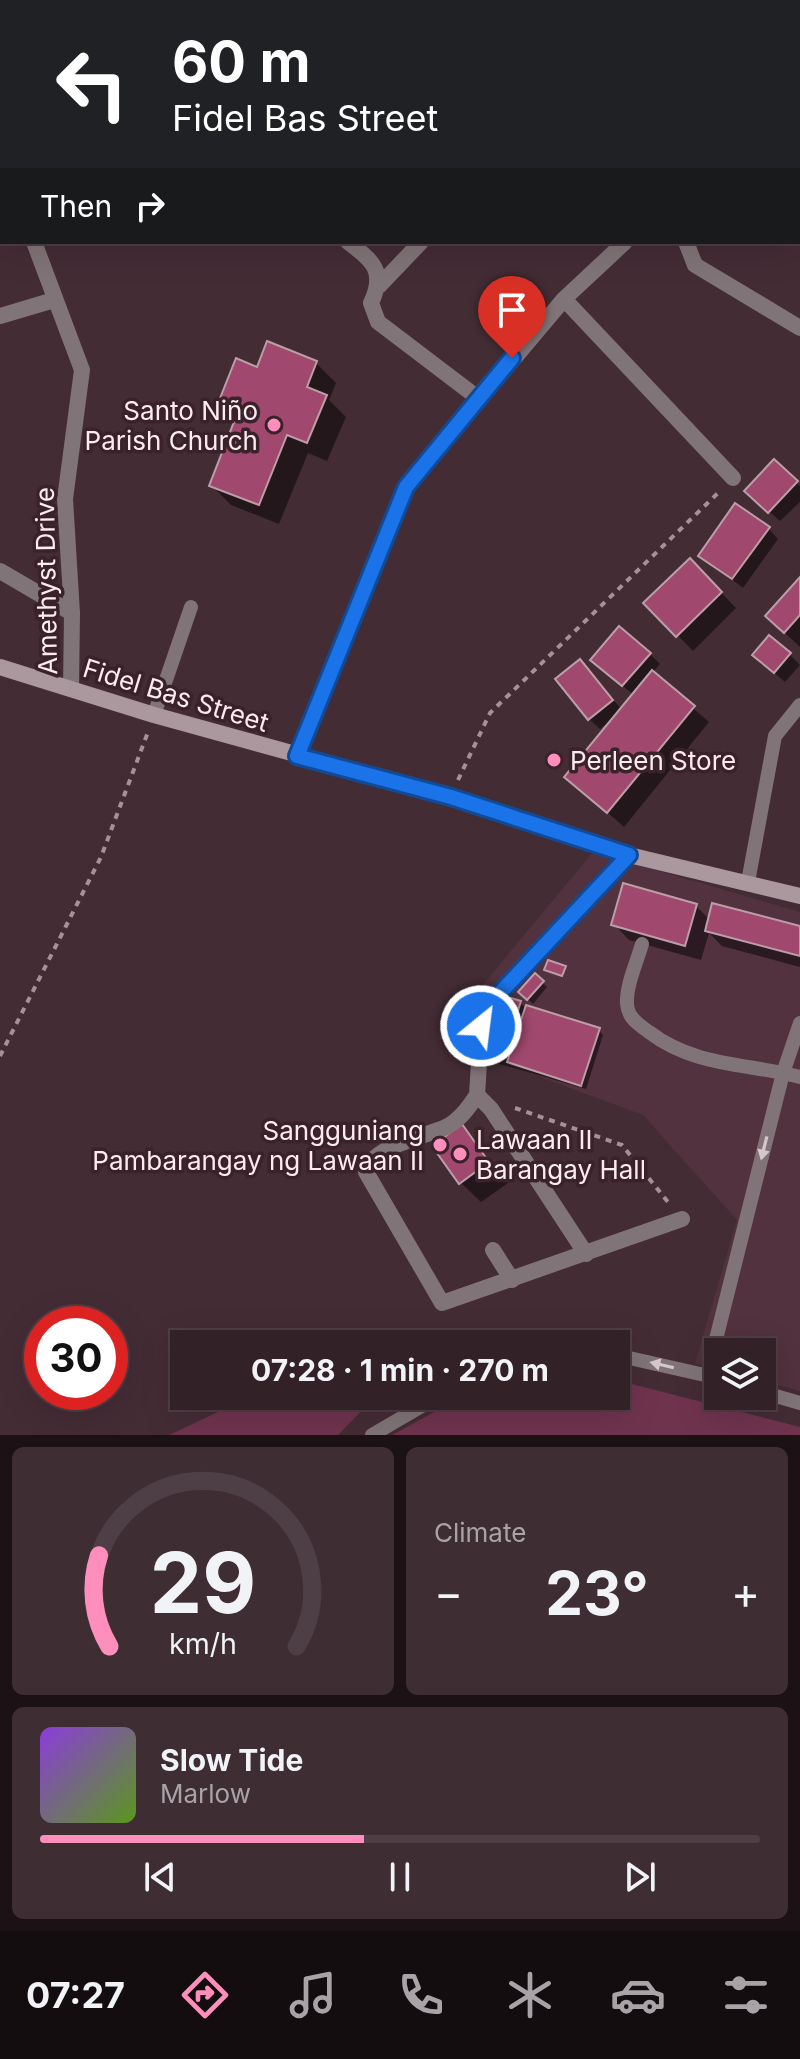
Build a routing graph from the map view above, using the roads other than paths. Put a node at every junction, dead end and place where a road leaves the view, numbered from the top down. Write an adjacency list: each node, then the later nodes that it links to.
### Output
1 (38, 244): 8 (street, Amethyst Drive)
2 (350, 244): 6 (street)
3 (419, 244): 6 (street)
4 (623, 244): 7 (street)
5 (687, 244): 10 (street)
6 (379, 286): 11 (street)
7 (564, 299): 11 (street); 12 (street)
8 (54, 300): 9 (street); 15 (street, Amethyst Drive)
9 (0, 316)
10 (800, 328)
11 (478, 398): 20 (street)
12 (733, 478)
13 (0, 571): 15 (street)
14 (191, 607): 19 (lane)
15 (72, 613): 17 (street, Amethyst Drive)
16 (0, 667): 17 (street, Fidel Bas Street)
17 (71, 689): 19 (street, Fidel Bas Street)
18 (800, 705): 22 (lane)
19 (154, 715): 20 (street, Fidel Bas Street)
20 (297, 756): 21 (street, Fidel Bas Street)
21 (629, 855): 22 (street, Fidel Bas Street); 28 (street)
22 (748, 882): 23 (street, Fidel Bas Street)
23 (800, 896)
24 (642, 944): 26 (lane)
25 (800, 1023): 26 (lane)
26 (783, 1073): 27 (lane); 33 (lane, one-way to 33)
27 (800, 1077)
28 (477, 1095): 31 (street); 32 (street)
29 (682, 1219): 31 (street)
30 (493, 1250): 32 (street)
31 (586, 1254): 32 (street)
32 (512, 1280)
33 (722, 1338)
34 (630, 1358): 35 (lane, one-way to 34)
35 (704, 1375)
36 (776, 1396): 37 (lane)
37 (800, 1403)
38 (415, 1410): 39 (lane)
39 (372, 1435)

